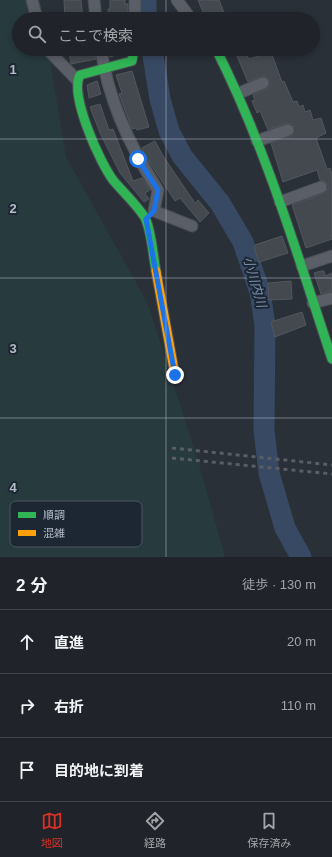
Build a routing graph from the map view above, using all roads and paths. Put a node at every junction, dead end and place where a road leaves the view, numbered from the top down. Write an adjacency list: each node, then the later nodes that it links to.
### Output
1 (32, 0): 5 (street)
2 (94, 0): 6 (street)
3 (135, 0): 7 (street)
4 (177, 0): 8 (street)
5 (35, 12)
6 (95, 12)
7 (135, 12)
8 (186, 12)
9 (54, 56): 14 (street)
10 (102, 56): 13 (street)
11 (134, 56): 13 (street)
12 (220, 56): 16 (street)
13 (104, 69): 14 (street); 21 (street)
14 (77, 80): 21 (street)
15 (263, 83): 16 (street)
16 (239, 93): 18 (street)
17 (288, 130): 18 (street)
18 (257, 141): 20 (street)
19 (321, 187): 20 (street)
20 (280, 202): 24 (street)
21 (150, 215): 22 (street); 28 (street)
22 (192, 226)
23 (332, 256): 24 (street)
24 (302, 266): 26 (street)
25 (332, 298): 26 (street)
26 (313, 303): 27 (street)
27 (332, 359)
28 (175, 375)

